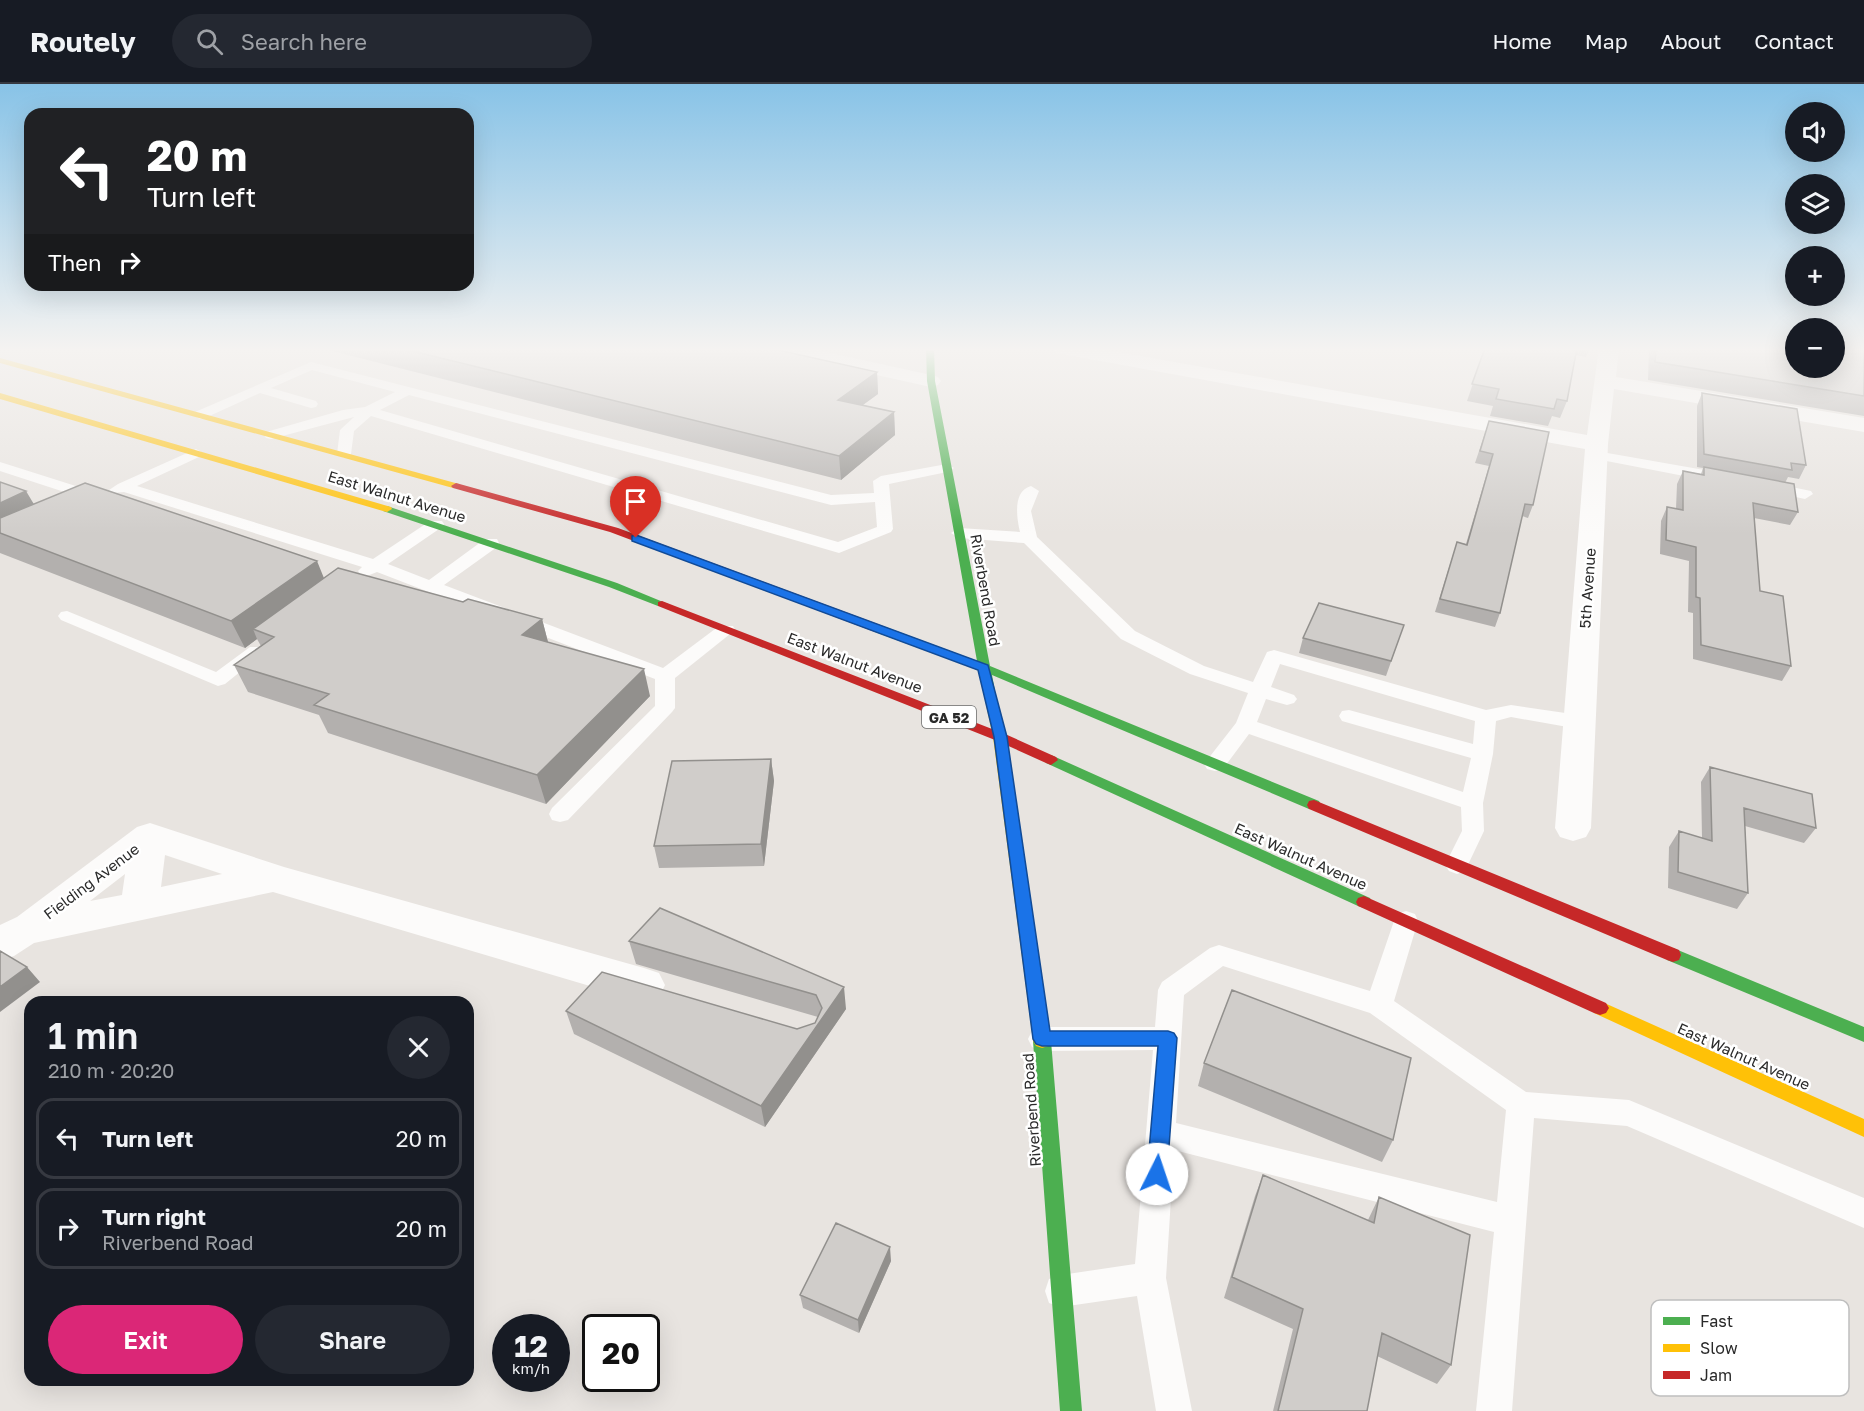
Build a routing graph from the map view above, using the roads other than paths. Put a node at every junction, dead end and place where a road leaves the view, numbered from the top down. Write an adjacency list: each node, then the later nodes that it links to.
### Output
1 (48, 410): 14 (main road, East Walnut Avenue / GA 52)
2 (182, 410): 10 (main road, East Walnut Avenue)
3 (212, 410): 10 (lane)
4 (481, 410): 23 (lane)
5 (936, 410): 17 (main road, Riverbend Road)
6 (1390, 410): 13 (street)
7 (1602, 410): 13 (street, 5th Avenue)
8 (1775, 410): 11 (street)
9 (368, 411): 12 (lane); 15 (lane); 23 (lane)
10 (200, 415): 12 (main road, East Walnut Avenue)
11 (1864, 425)
12 (271, 435): 15 (main road, East Walnut Avenue)
13 (1597, 449): 18 (lane); 42 (street, 5th Avenue)
14 (196, 453): 20 (lane); 26 (main road, East Walnut Avenue / GA 52)
15 (344, 454): 36 (main road, East Walnut Avenue)
16 (0, 466): 24 (lane)
17 (947, 468): 23 (lane); 27 (main road, Riverbend Road)
18 (1724, 479)
19 (1747, 483): 22 (lane)
20 (123, 487): 24 (lane); 30 (lane)
21 (1031, 490): 28 (lane)
22 (1805, 494)
23 (882, 497)
24 (98, 499): 25 (lane)
25 (76, 509)
26 (436, 524): 29 (main road, East Walnut Avenue / GA 52); 30 (lane)
27 (959, 533): 28 (lane); 36 (main road, Riverbend Road)
28 (1029, 538): 38 (lane)
29 (491, 543): 32 (lane); 34 (main road, East Walnut Avenue / GA 52)
30 (374, 565): 31 (lane); 32 (lane)
31 (355, 579)
32 (430, 587): 37 (lane)
33 (67, 616): 35 (lane)
34 (726, 630): 37 (lane); 44 (main road, East Walnut Avenue / GA 52)
35 (273, 640)
36 (983, 667): 44 (main road, Riverbend Road); 46 (main road, East Walnut Avenue)
37 (665, 676): 48 (lane)
38 (1260, 691): 39 (lane); 41 (lane); 43 (lane)
39 (1287, 699)
40 (1349, 716): 45 (lane)
41 (1485, 717): 42 (lane); 45 (lane)
42 (1579, 722): 49 (street, 5th Avenue)
43 (1245, 725): 46 (lane); 47 (lane)
44 (1000, 737): 54 (main road, East Walnut Avenue / GA 52); 60 (main road, Riverbend Road)
45 (1482, 754): 47 (lane)
46 (1215, 764): 51 (main road, East Walnut Avenue)
47 (1472, 803): 51 (lane)
48 (560, 814)
49 (1573, 828)
50 (150, 836): 52 (street); 53 (street, Fielding Avenue); 55 (street, Fielding Avenue)
51 (1457, 865): 58 (main road, East Walnut Avenue)
52 (273, 878): 53 (street); 56 (street)
53 (139, 906): 55 (street, Fielding Avenue)
54 (1406, 921): 57 (lane); 62 (main road, East Walnut Avenue / GA 52)
55 (12, 938)
56 (675, 994)
57 (1379, 1005): 59 (lane); 61 (lane)
58 (1864, 1035)
59 (1168, 1038): 60 (lane); 63 (lane)
60 (1042, 1039): 67 (main road, Riverbend Road)
61 (1521, 1104): 64 (lane); 65 (lane)
62 (1864, 1128)
63 (1160, 1133): 65 (lane); 66 (lane)
64 (1864, 1213)
65 (1510, 1221): 70 (lane)
66 (1150, 1278): 67 (lane); 69 (lane)
67 (1061, 1291): 68 (main road, Riverbend Road)
68 (1071, 1411)
69 (1174, 1411)
70 (1494, 1411)

